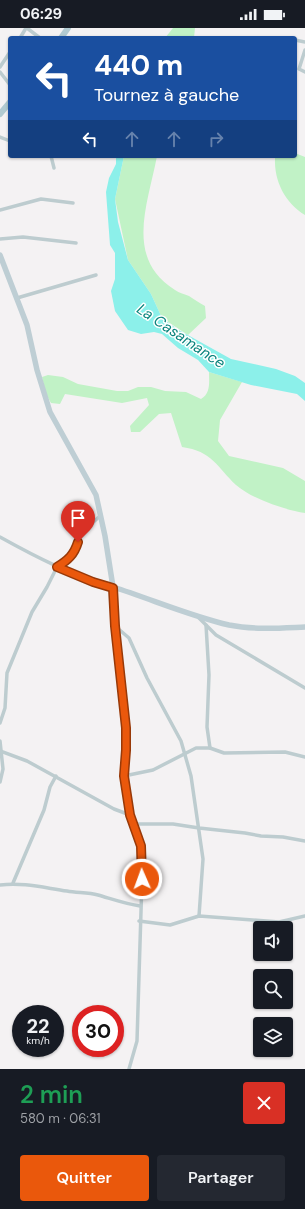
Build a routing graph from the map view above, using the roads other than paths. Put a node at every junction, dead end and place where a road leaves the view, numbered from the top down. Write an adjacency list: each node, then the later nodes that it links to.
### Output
1 (26, 28): 2 (street)
2 (37, 36)
3 (305, 50): 7 (street)
4 (8, 55): 5 (street)
5 (0, 67)
6 (0, 72): 8 (street)
7 (305, 72)
8 (8, 82)
9 (8, 104): 10 (main road)
10 (0, 114)
11 (52, 158): 12 (street)
12 (54, 168)
13 (74, 203): 14 (street)
14 (0, 210)
15 (0, 239): 16 (street)
16 (76, 243)
17 (0, 255): 18 (street)
18 (1, 261): 20 (street)
19 (96, 275): 20 (street)
20 (17, 298): 21 (street)
21 (100, 515): 23 (street); 24 (street)
22 (0, 537): 23 (street)
23 (57, 567): 24 (street); 30 (street)
24 (113, 588): 25 (street); 27 (street)
25 (196, 616): 26 (street); 28 (street)
26 (206, 625): 29 (street); 32 (street)
27 (115, 626): 34 (street); 37 (street)
28 (305, 627)
29 (305, 688)
30 (0, 723)
31 (0, 741): 33 (street)
32 (210, 748): 34 (street); 35 (street)
33 (1, 751): 36 (street); 38 (street)
34 (185, 752): 37 (street); 41 (street)
35 (305, 757)
36 (56, 776): 39 (street); 43 (street)
37 (124, 776): 39 (street)
38 (0, 782)
39 (130, 815): 40 (street)
40 (134, 824): 41 (street); 45 (street)
41 (199, 828): 42 (street); 46 (street)
42 (305, 841)
43 (13, 883): 44 (street); 45 (street)
44 (0, 885)
45 (140, 906): 48 (street)
46 (199, 916): 47 (street); 48 (street)
47 (305, 916)
48 (139, 921): 49 (street)
49 (129, 1069)

